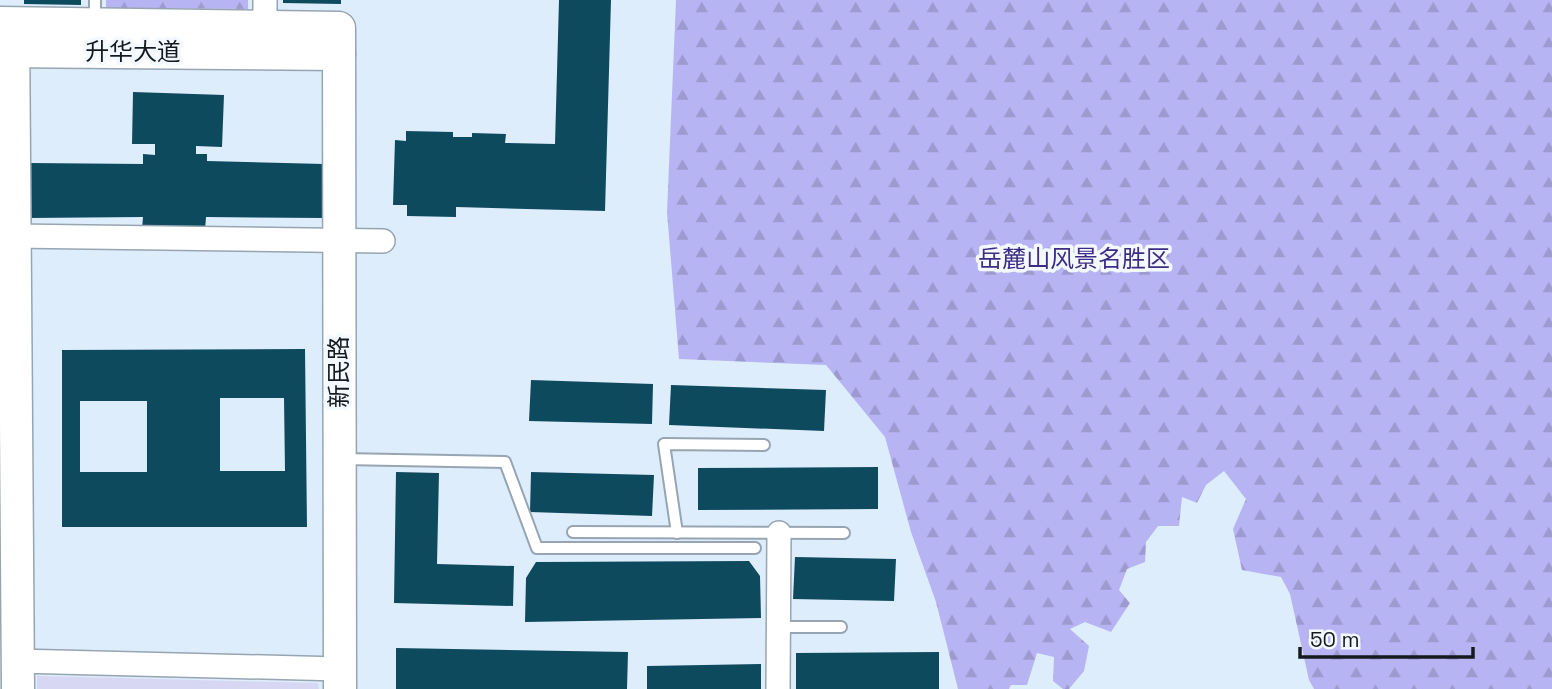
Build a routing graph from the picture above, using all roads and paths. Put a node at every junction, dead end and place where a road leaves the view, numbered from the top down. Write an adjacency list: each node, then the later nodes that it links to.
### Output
1 (95, 12): 2 (street, 升华大道); 3 (street, 升华大道)
2 (265, 27): 3 (street, 升华大道); 5 (street, 新民路)
3 (6, 37): 4 (street)
4 (13, 236): 5 (street); 16 (street)
5 (338, 241): 6 (street); 8 (street, 新民路)
6 (383, 241)
7 (764, 445): 10 (lane)
8 (340, 458): 13 (lane); 17 (street, 新民路)
9 (573, 532): 10 (lane)
10 (677, 533): 11 (lane)
11 (779, 533): 12 (lane); 14 (street)
12 (844, 533)
13 (755, 548)
14 (779, 627): 15 (lane); 18 (street)
15 (842, 628)
16 (17, 675): 17 (street)
17 (340, 679)
18 (778, 689)

